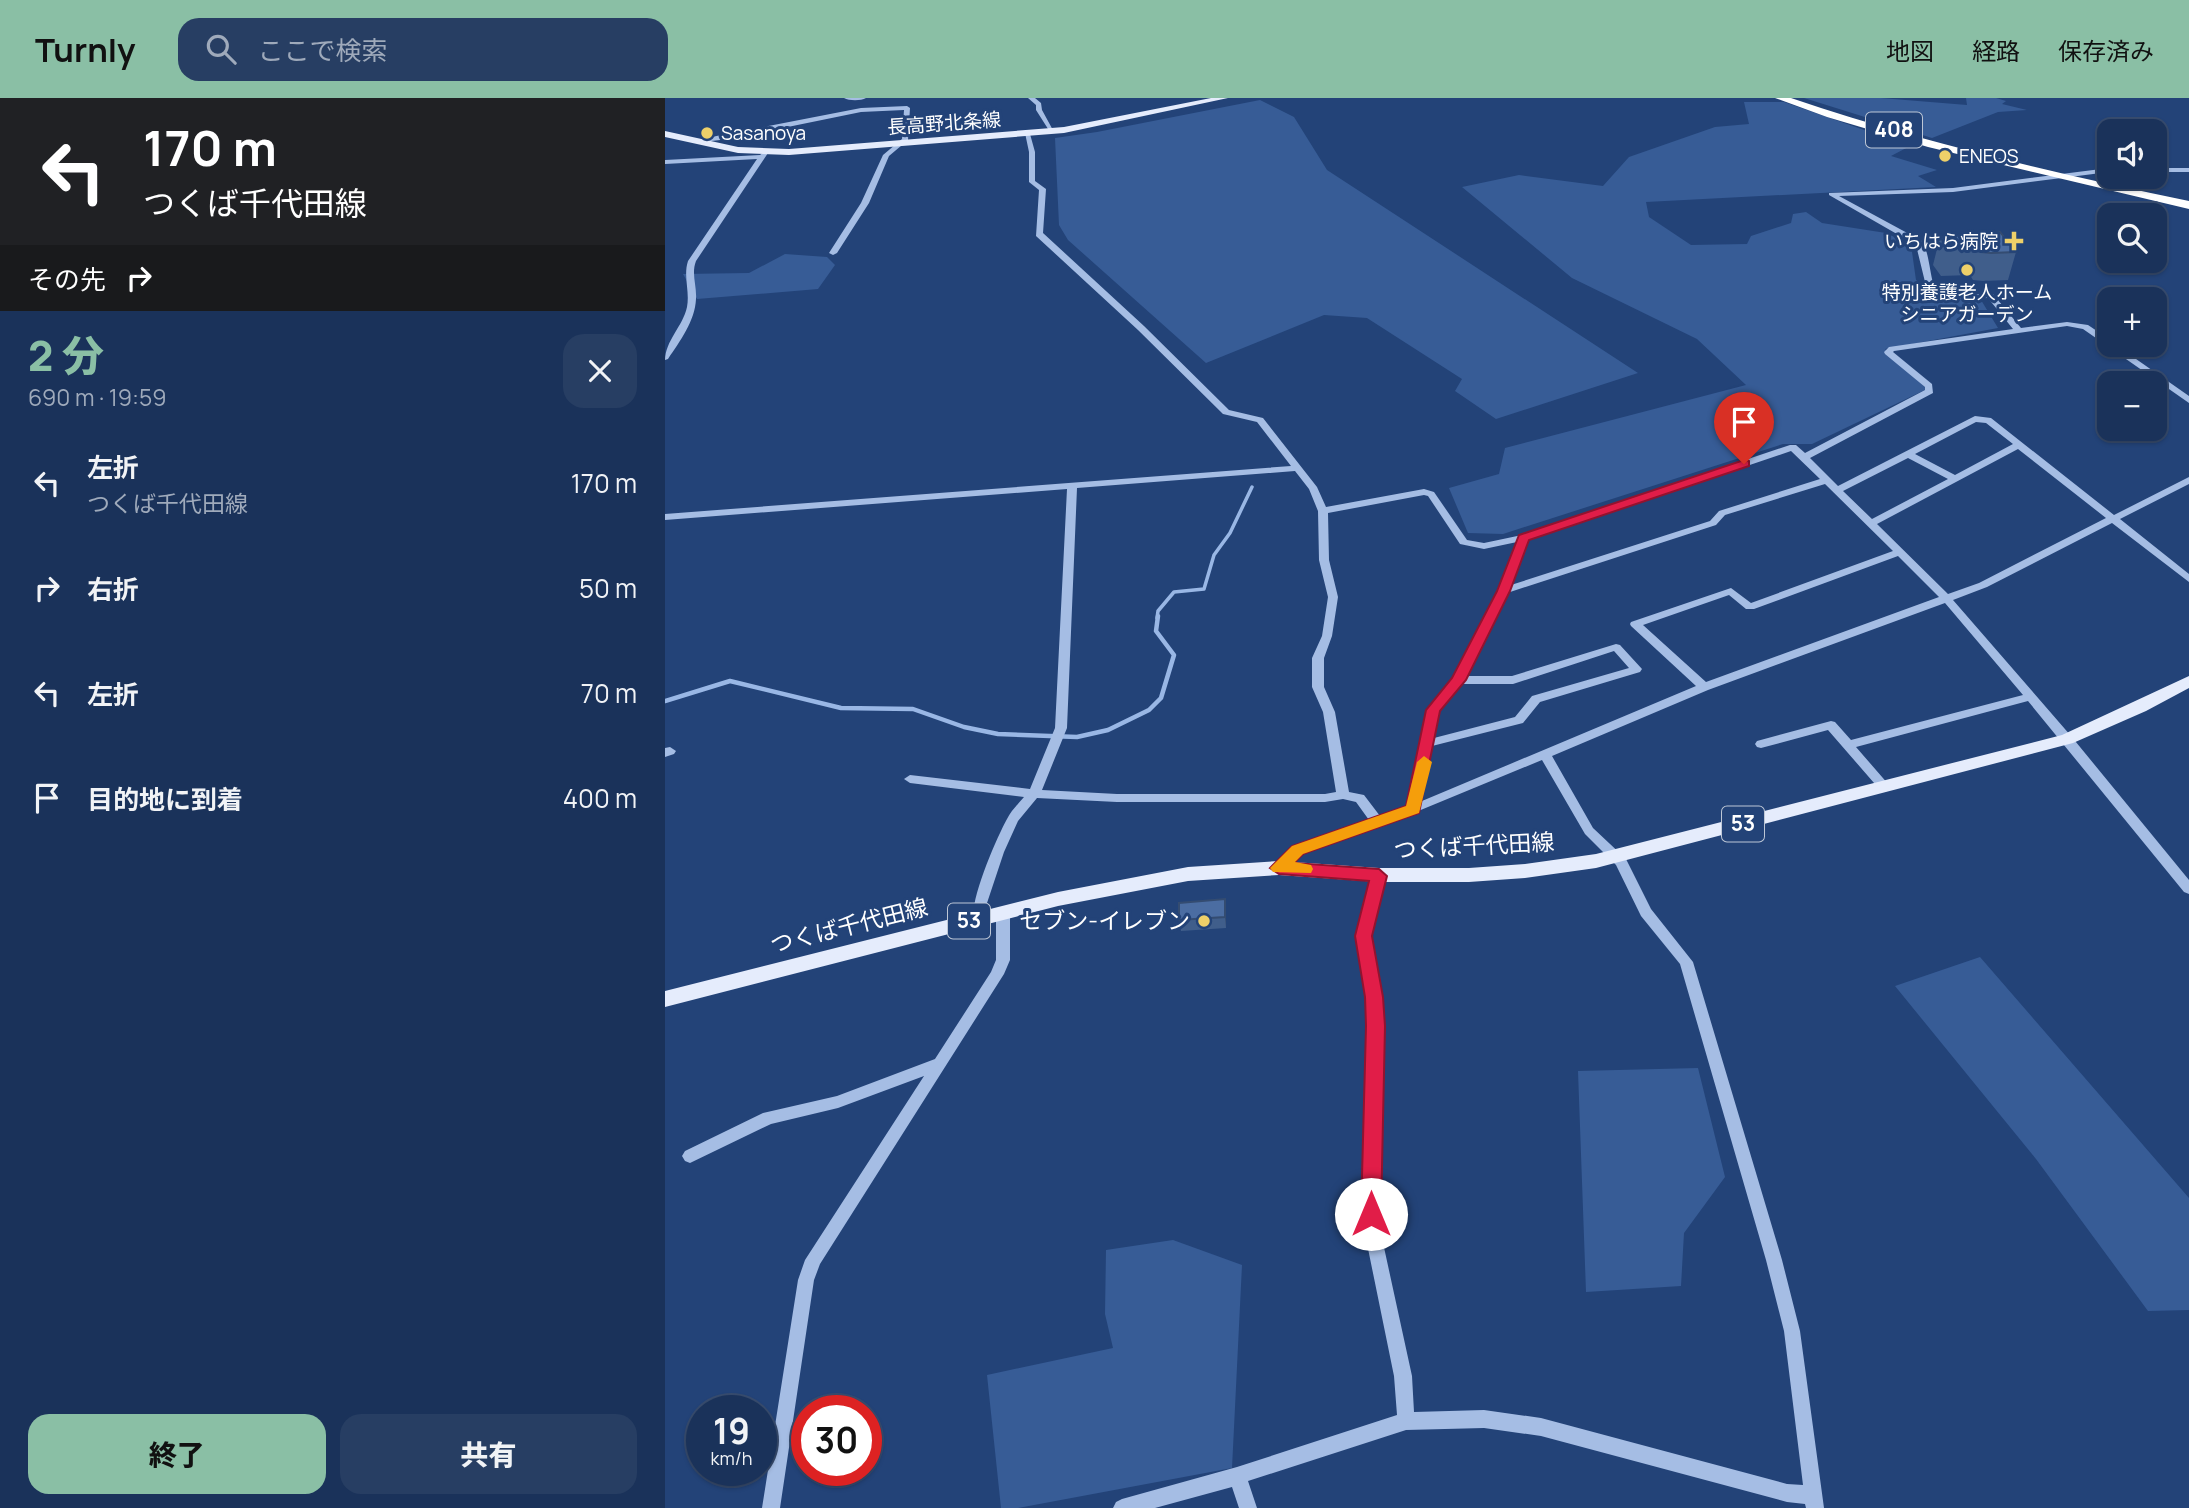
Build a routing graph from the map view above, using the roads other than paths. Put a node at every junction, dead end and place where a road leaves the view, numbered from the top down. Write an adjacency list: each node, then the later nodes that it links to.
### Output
1 (848, 98): 2 (street)
2 (863, 98)
3 (911, 98): 8 (street)
4 (1031, 98): 9 (street)
5 (1224, 98): 9 (main road, 長高野北条線)
6 (1780, 98): 19 (highway, 408)
7 (1794, 98): 19 (highway, 408)
8 (907, 107): 12 (street); 13 (street)
9 (1052, 131): 11 (main road, 長高野北条線)
10 (665, 134): 12 (main road, 長高野北条線)
11 (1027, 134): 13 (main road, 長高野北条線); 30 (street)
12 (694, 141): 14 (main road, 長高野北条線)
13 (902, 144): 14 (main road, 長高野北条線); 21 (street)
14 (763, 155): 15 (street); 24 (street)
15 (665, 162)
16 (2167, 170): 17 (street)
17 (2189, 170)
18 (2097, 171): 19 (street)
19 (2058, 175): 20 (highway, 408); 22 (street)
20 (2189, 203)
21 (833, 253)
22 (2018, 330): 23 (street); 29 (street)
23 (2097, 335)
24 (665, 357)
25 (2128, 357): 26 (street)
26 (2189, 400)
27 (2020, 444): 28 (street); 31 (street); 38 (street)
28 (1910, 455): 31 (street); 35 (street)
29 (1803, 457): 32 (street); 40 (street)
30 (1297, 468): 34 (street); 36 (street)
31 (1954, 478): 39 (street)
32 (1826, 480): 35 (street); 43 (street)
33 (2189, 480): 38 (street)
34 (1072, 486): 37 (street); 56 (street)
35 (1837, 491): 39 (street)
36 (1323, 511): 40 (street); 57 (street)
37 (665, 517)
38 (2113, 517): 42 (street); 44 (street)
39 (1870, 524): 41 (street)
40 (1524, 538): 43 (street)
41 (1898, 553): 44 (street); 47 (street)
42 (2189, 579)
43 (1503, 591): 45 (street)
44 (1947, 599): 47 (street); 48 (street)
45 (1458, 680): 50 (street); 50 (street)
46 (2189, 681): 49 (main road, つくば千代田線 / 53)
47 (1704, 687): 53 (street)
48 (2030, 697): 49 (street); 52 (street)
49 (2067, 739): 55 (main road, つくば千代田線 / 53); 63 (street)
50 (1428, 743): 58 (street)
51 (1761, 744): 52 (street)
52 (1848, 745): 55 (street)
53 (1546, 756): 58 (street); 60 (street)
54 (910, 779): 56 (street)
55 (1885, 788): 60 (main road, つくば千代田線 / 53)
56 (1034, 793): 57 (street); 65 (street)
57 (1343, 795): 59 (street)
58 (1414, 809): 59 (street)
59 (1378, 823): 61 (street)
60 (1614, 856): 62 (main road, つくば千代田線 / 53); 71 (street)
61 (1279, 868): 62 (main road, つくば千代田線 / 53); 64 (main road, つくば千代田線 / 53)
62 (1379, 876): 69 (street)
63 (2189, 889)
64 (1003, 912): 65 (main road, つくば千代田線 / 53); 67 (street)
65 (979, 918): 66 (main road, つくば千代田線 / 53)
66 (665, 999)
67 (940, 1063): 68 (street); 72 (street)
68 (689, 1156)
69 (1406, 1421): 70 (street); 71 (street)
70 (1237, 1476): 73 (street); 74 (street)
71 (1814, 1501)
72 (771, 1508)
73 (1122, 1508)
74 (1248, 1508)

